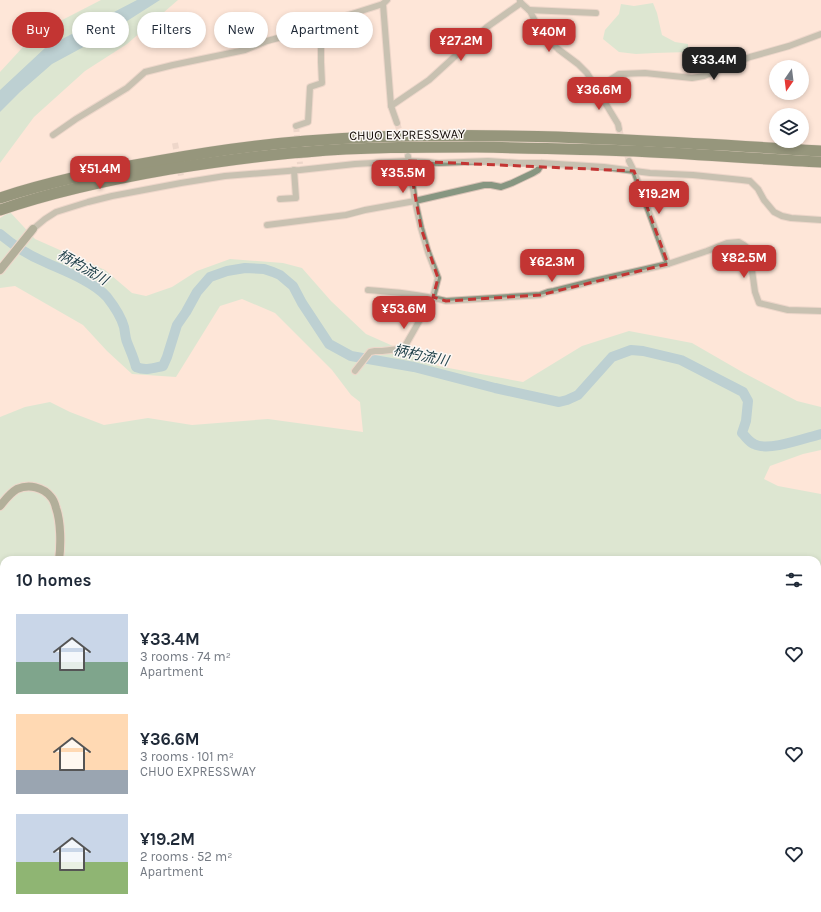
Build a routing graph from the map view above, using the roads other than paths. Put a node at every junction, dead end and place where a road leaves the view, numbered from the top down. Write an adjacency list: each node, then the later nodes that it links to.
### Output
1 (385, 2): 4 (street); 10 (street)
2 (520, 2): 3 (street); 10 (street)
3 (528, 10): 5 (street); 9 (street)
4 (356, 12)
5 (596, 13)
6 (821, 34): 9 (street)
7 (276, 39): 14 (street)
8 (321, 48): 12 (street)
9 (596, 89): 13 (street)
10 (391, 106): 11 (street)
11 (397, 123)
12 (296, 126)
13 (619, 129)
14 (53, 135)
15 (821, 151): 24 (highway, CHUO EXPRESSWAY)
16 (408, 159): 19 (street); 20 (street); 26 (street)
17 (629, 161): 21 (street)
18 (821, 162): 27 (highway, CHUO EXPRESSWAY)
19 (542, 163): 21 (street); 26 (street)
20 (298, 168): 23 (street); 25 (street)
21 (634, 171): 28 (street); 31 (street)
22 (181, 176): 23 (street)
23 (181, 183): 30 (street)
24 (2, 197)
25 (280, 199)
26 (415, 201): 29 (street); 34 (street)
27 (5, 208)
28 (821, 220)
29 (267, 225)
30 (33, 229): 32 (street)
31 (668, 264): 34 (street); 35 (street)
32 (0, 270)
33 (368, 290): 34 (street)
34 (433, 298): 36 (street)
35 (821, 311)
36 (355, 371)
37 (0, 506): 38 (street)
38 (59, 556)

